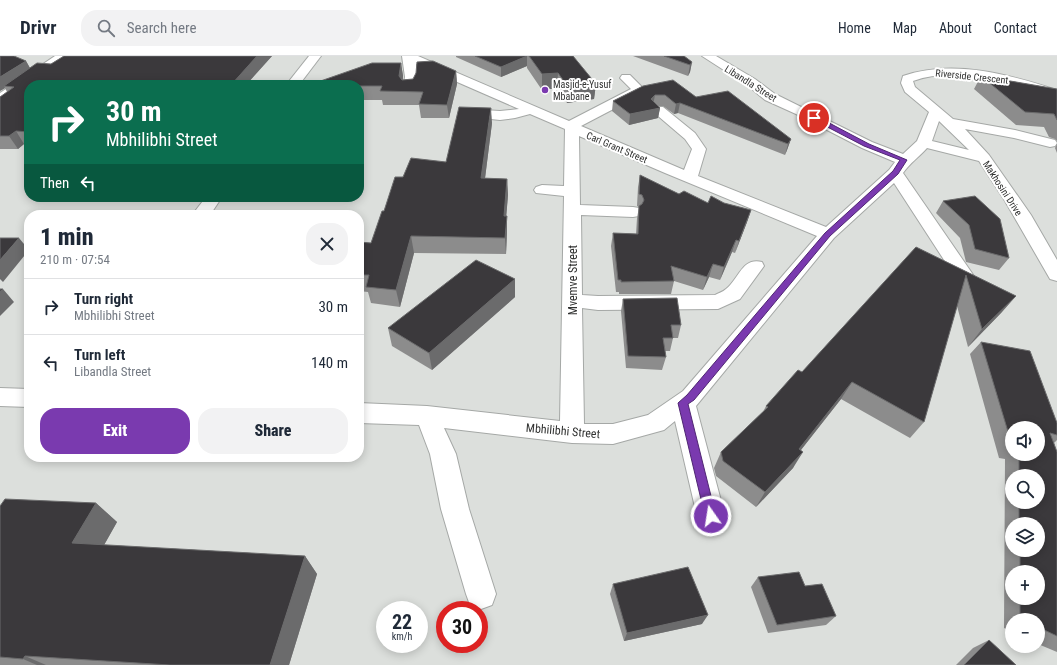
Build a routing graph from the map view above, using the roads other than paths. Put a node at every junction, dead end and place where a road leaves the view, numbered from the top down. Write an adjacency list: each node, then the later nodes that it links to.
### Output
1 (63, 56): 6 (street)
2 (315, 56): 7 (street)
3 (708, 56): 21 (street, Libandla Street)
4 (414, 57): 9 (street); 12 (street, Carl Grant Street)
5 (626, 78): 16 (street)
6 (28, 80)
7 (296, 80)
8 (24, 83): 11 (street)
9 (409, 89)
10 (1057, 94): 15 (street, Riverside Crescent)
11 (0, 99)
12 (531, 109): 14 (street); 16 (street, Carl Grant Street)
13 (658, 110): 23 (street)
14 (468, 113)
15 (942, 117): 17 (street, Mbhilibhi Street); 18 (street); 19 (street, Makhosini Drive)
16 (571, 127): 20 (street, Carl Grant Street); 25 (street, Mvemve Street)
17 (924, 143): 19 (street); 21 (street, Mbhilibhi Street)
18 (1050, 143)
19 (984, 158): 30 (street, Makhosini Drive)
20 (658, 164): 22 (street); 23 (street, Carl Grant Street)
21 (900, 166): 28 (street, Mbhilibhi Street); 31 (street)
22 (645, 175)
23 (690, 177): 28 (street, Carl Grant Street)
24 (542, 190): 25 (street)
25 (572, 191): 26 (street, Mvemve Street)
26 (572, 210): 27 (street); 32 (street, Mvemve Street)
27 (633, 212)
28 (828, 234): 35 (street, Mbhilibhi Street)
29 (755, 266): 32 (street)
30 (1057, 275)
31 (966, 279)
32 (573, 301): 38 (street, Mvemve Street)
33 (0, 397): 34 (street)
34 (24, 398)
35 (683, 403): 38 (street, Mbhilibhi Street); 39 (street)
36 (364, 413): 37 (street, Mbhilibhi Street)
37 (427, 416): 38 (street, Mbhilibhi Street); 40 (street)
38 (572, 434)
39 (711, 516)
40 (481, 594)

